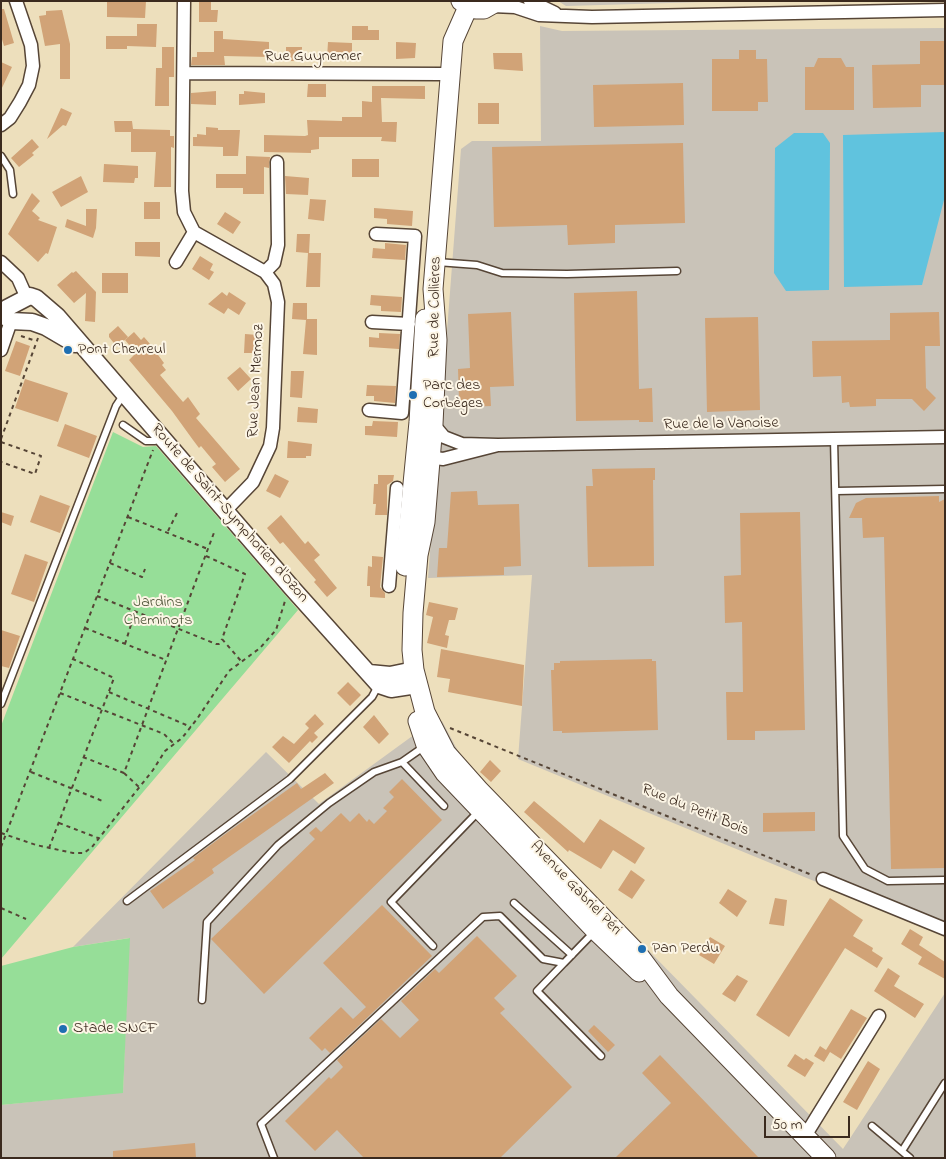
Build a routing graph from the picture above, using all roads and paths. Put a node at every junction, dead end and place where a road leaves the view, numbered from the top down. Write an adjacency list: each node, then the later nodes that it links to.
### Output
1 (16, 1): 10 (street)
2 (184, 1): 8 (street)
3 (530, 1): 7 (street)
4 (462, 3): 5 (main road); 9 (main road, Rue de Collières); 18 (main road, Rue de Collières)
5 (495, 4): 7 (street)
6 (945, 10): 7 (street)
7 (564, 17)
8 (184, 73): 9 (street, Rue Guynemer); 14 (street)
9 (442, 74): 29 (main road, Rue de Collières)
10 (1, 125)
11 (1, 156): 13 (lane)
12 (277, 162): 20 (street)
13 (13, 194)
14 (194, 232): 17 (street); 20 (street)
15 (376, 234): 26 (street, Rue de Collières)
16 (1, 262): 21 (street)
17 (176, 262)
18 (436, 262): 19 (lane); 32 (main road, Rue de Collières)
19 (678, 271)
20 (266, 272): 44 (street, Rue Jean Mermoz)
21 (26, 296): 22 (street); 23 (street)
22 (41, 303): 25 (street); 28 (street)
23 (6, 316): 25 (street); 27 (street)
24 (372, 322): 26 (street, Rue de Collières)
25 (39, 324): 28 (street); 37 (path)
26 (409, 324): 29 (street, Rue de Collières)
27 (2, 347)
28 (89, 354): 30 (street, Route de Saint-Symphorien d'Ozon)
29 (414, 370): 31 (street, Rue de Collières); 32 (main road, Rue de Collières)
30 (125, 394): 35 (street, Route de Saint-Symphorien d'Ozon); 69 (lane)
31 (369, 410)
32 (426, 423): 38 (street, Rue de la Vanoise); 39 (main road, Rue de Collières); 49 (main road, Rue de Collières)
33 (124, 425): 35 (lane)
34 (945, 437): 36 (street, Rue de la Vanoise)
35 (157, 438): 44 (street, Route de Saint-Symphorien d'Ozon); 46 (path)
36 (834, 439): 38 (street, Rue de la Vanoise); 43 (lane)
37 (1, 440): 40 (path)
38 (498, 445): 39 (street, Rue de la Vanoise)
39 (430, 454): 66 (main road, Rue de Collières)
40 (1, 462)
41 (397, 488): 49 (street, Rue de Collières)
42 (945, 489): 43 (lane)
43 (836, 491): 93 (lane)
44 (225, 511): 55 (street, Route de Saint-Symphorien d'Ozon)
45 (177, 513): 48 (path)
46 (128, 517): 48 (path); 52 (path)
47 (215, 530): 50 (path)
48 (168, 531): 50 (path)
49 (400, 536): 54 (street, Rue de Collières); 66 (main road, Rue de Collières)
50 (208, 549): 51 (path)
51 (206, 556): 59 (path); 60 (path)
52 (110, 563): 53 (path); 56 (path)
53 (145, 569)
54 (389, 586)
55 (292, 588): 64 (path); 65 (street, Route de Saint-Symphorien d'Ozon)
56 (97, 596): 57 (path); 58 (path)
57 (135, 612): 59 (path); 61 (path)
58 (85, 628): 61 (path); 62 (path)
59 (180, 629): 60 (path); 63 (path)
60 (222, 638): 64 (path)
61 (125, 644): 63 (path)
62 (73, 659): 67 (path); 68 (path)
63 (167, 661): 71 (path)
64 (241, 661): 73 (path)
65 (374, 679): 66 (street); 94 (lane)
66 (410, 679): 74 (main road)
67 (109, 692): 70 (path); 71 (path)
68 (60, 693): 70 (path); 78 (path)
69 (1, 704)
70 (101, 708): 72 (path); 76 (path)
71 (150, 708): 72 (path); 73 (path)
72 (143, 726): 75 (path); 79 (path)
73 (191, 727): 75 (path)
74 (432, 738): 77 (lane); 84 (main road); 91 (main road, Avenue Gabriel Péri); 92 (path, Rue du Petit Bois)
75 (174, 744): 80 (path)
76 (83, 758): 79 (path); 81 (path)
77 (402, 762): 83 (lane); 103 (lane)
78 (30, 772): 81 (path); 87 (path)
79 (124, 774): 80 (path)
80 (139, 788): 88 (path)
81 (71, 789): 82 (path); 85 (path)
82 (105, 802)
83 (444, 806)
84 (480, 810): 91 (main road); 100 (lane)
85 (59, 823): 88 (path); 90 (path)
86 (1, 833): 87 (path)
87 (6, 834): 89 (path); 90 (path)
88 (98, 838): 90 (path)
89 (1, 847)
90 (49, 848)
91 (539, 861): 98 (main road, Avenue Gabriel Péri)
92 (823, 879): 99 (street)
93 (945, 880)
94 (126, 901)
95 (514, 903): 101 (lane)
96 (1, 908): 97 (path)
97 (26, 919)
98 (600, 925): 101 (lane); 108 (main road, Avenue Gabriel Péri)
99 (945, 930)
100 (433, 946)
101 (572, 955): 102 (lane)
102 (564, 963): 105 (lane); 110 (lane)
103 (202, 1000)
104 (879, 1016): 108 (street)
105 (601, 1056)
106 (945, 1083): 109 (lane)
107 (872, 1126): 109 (lane)
108 (805, 1136): 111 (main road, Avenue Gabriel Péri)
109 (902, 1151): 112 (lane)
110 (274, 1158)
111 (826, 1158)
112 (910, 1158)

